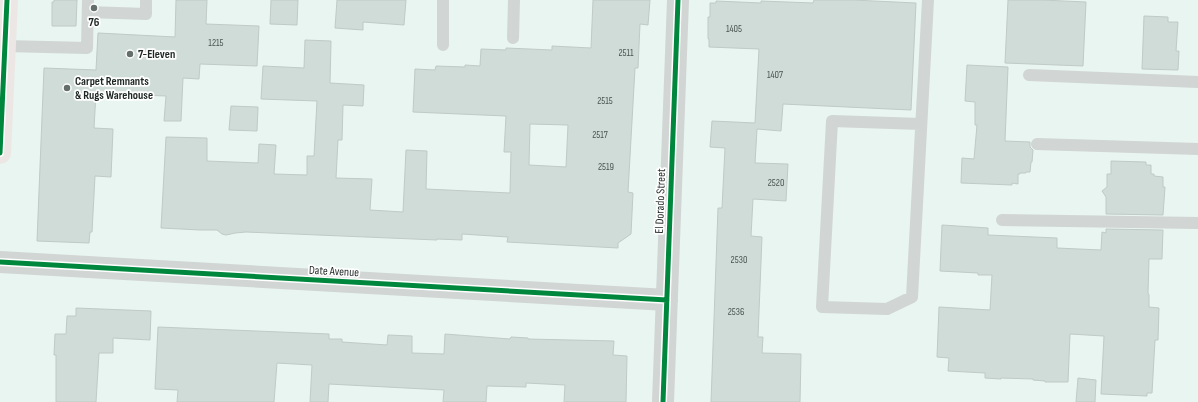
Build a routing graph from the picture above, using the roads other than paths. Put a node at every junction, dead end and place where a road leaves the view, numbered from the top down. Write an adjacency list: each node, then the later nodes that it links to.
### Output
1 (7, 0): 11 (main road)
2 (88, 0): 8 (lane)
3 (146, 0): 8 (lane)
4 (443, 0): 10 (lane)
5 (514, 0): 9 (lane)
6 (678, 0): 22 (street, El Dorado Street)
7 (928, 0): 14 (lane)
8 (88, 12): 11 (lane)
9 (513, 38)
10 (443, 45)
11 (5, 46): 15 (main road)
12 (1028, 76): 13 (lane)
13 (1198, 82)
14 (921, 124): 14 (lane)
15 (0, 130): 18 (main road)
16 (1037, 144): 17 (lane)
17 (1198, 149)
18 (0, 153)
19 (1002, 220): 20 (lane)
20 (1198, 223)
21 (0, 262): 22 (street, Date Avenue)
22 (667, 300): 23 (street, El Dorado Street)
23 (663, 402)

